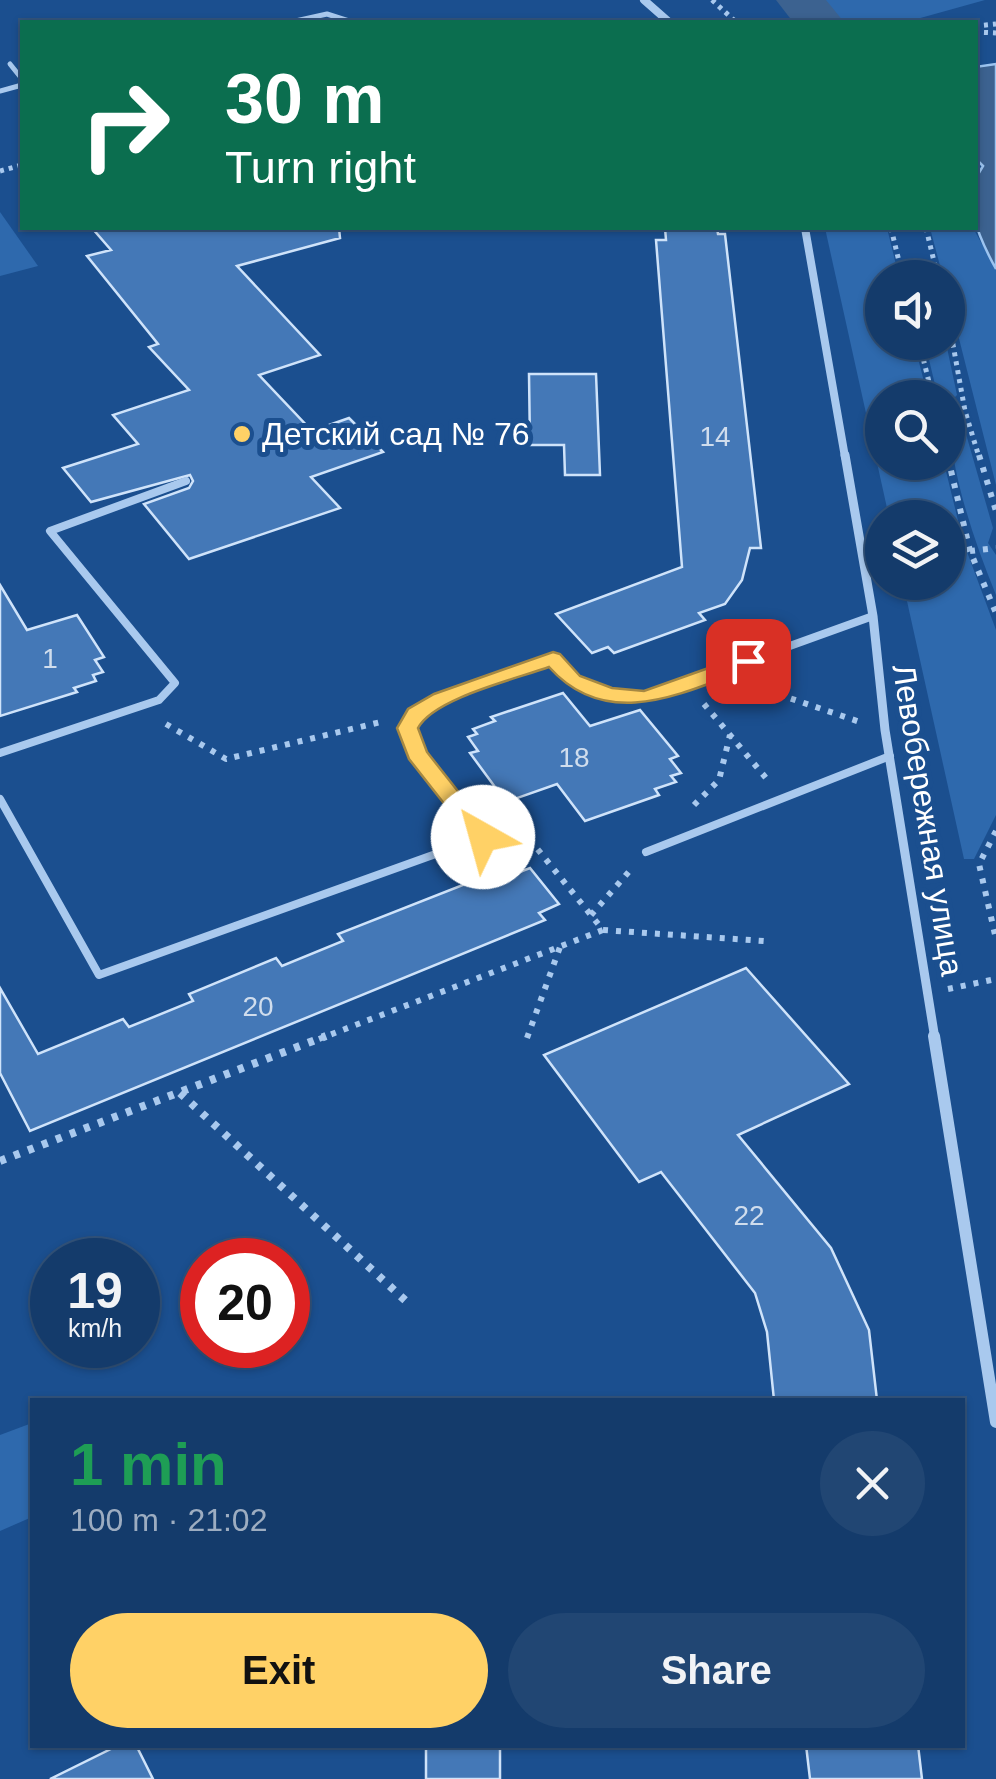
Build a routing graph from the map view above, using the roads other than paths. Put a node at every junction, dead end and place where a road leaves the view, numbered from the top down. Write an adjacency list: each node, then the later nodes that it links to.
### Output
1 (644, 0): 4 (street)
2 (300, 20): 3 (lane)
3 (346, 20)
4 (667, 20)
5 (10, 64): 6 (lane)
6 (20, 79)
7 (806, 230): 9 (street, Левобережная улица)
8 (186, 481): 10 (lane)
9 (873, 616): 11 (street, Левобережная улица); 12 (lane)
10 (0, 753)
11 (890, 756): 13 (lane); 14 (street, Левобережная улица)
12 (0, 799)
13 (646, 852)
14 (996, 1422)

